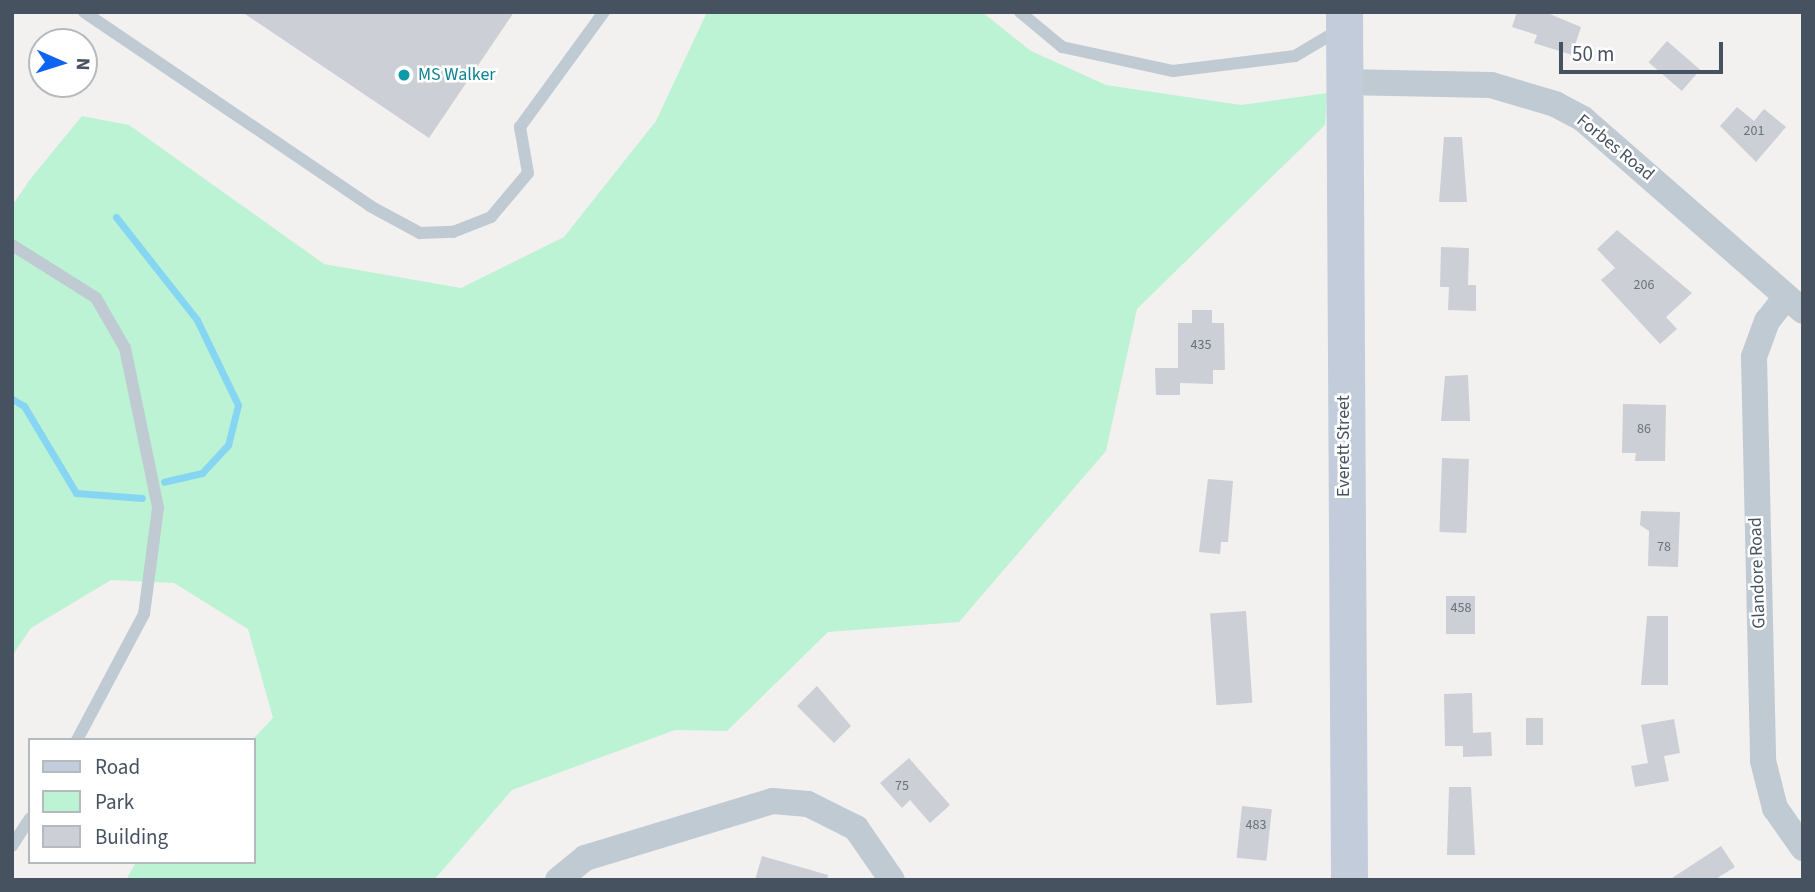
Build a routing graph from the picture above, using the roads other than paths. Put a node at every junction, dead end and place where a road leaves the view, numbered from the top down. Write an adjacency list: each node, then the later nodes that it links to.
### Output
1 (85, 12): 2 (lane)
2 (604, 12)
3 (1020, 12): 4 (lane)
4 (1344, 20): 5 (street, Everett Street)
5 (1342, 82): 7 (street, Forbes Road); 14 (street, Everett Street)
6 (12, 245): 8 (lane)
7 (1795, 304): 11 (street, Glandore Road)
8 (78, 738)
9 (28, 821): 10 (lane)
10 (12, 846)
11 (1803, 848)
12 (558, 880): 13 (street)
13 (892, 880)
14 (1349, 880)

